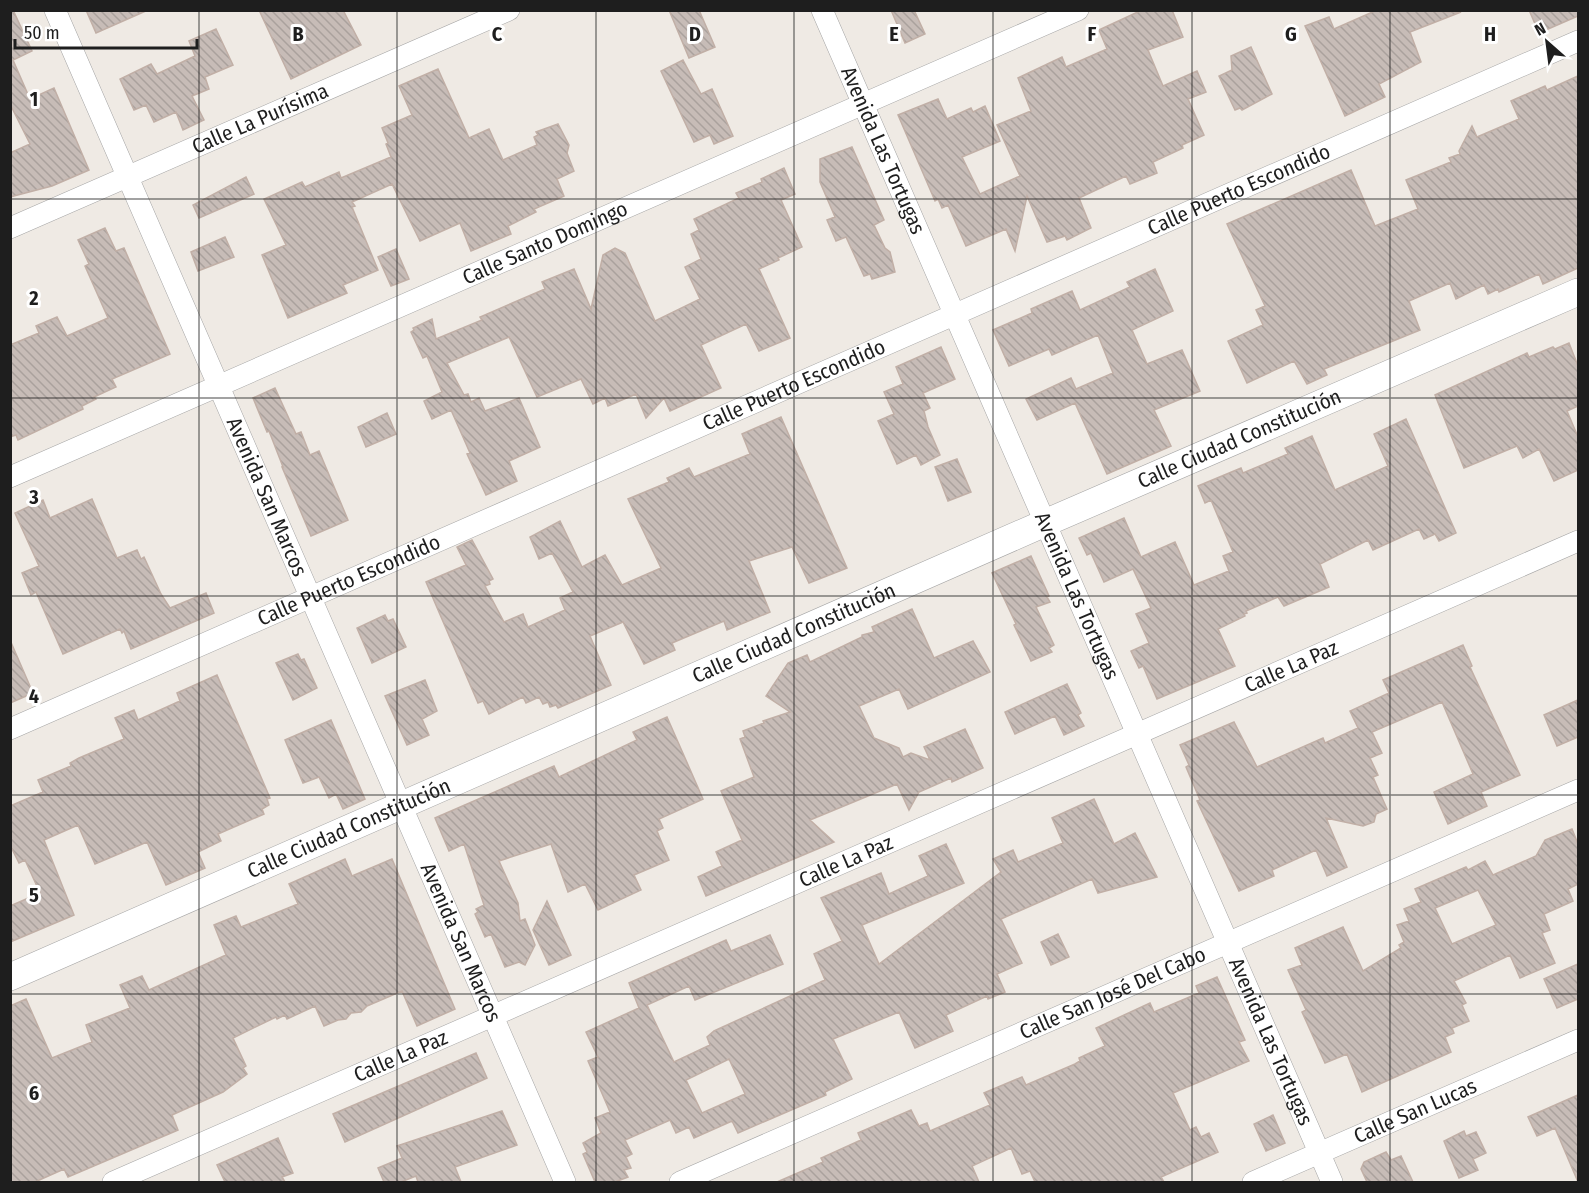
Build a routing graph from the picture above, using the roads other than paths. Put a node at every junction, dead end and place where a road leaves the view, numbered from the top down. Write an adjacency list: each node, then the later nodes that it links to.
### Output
1 (55, 10): 7 (street, Avenida San Marcos)
2 (509, 10): 7 (street, Calle La Purísima)
3 (822, 10): 6 (street, Avenida Las Tortugas)
4 (1078, 10): 6 (street, Calle Santo Domingo)
5 (1578, 41): 10 (street, Calle Puerto Escondido)
6 (863, 105): 10 (street, Avenida Las Tortugas); 11 (street, Calle Santo Domingo)
7 (127, 177): 8 (street, Calle La Purísima); 11 (street, Avenida San Marcos)
8 (10, 228)
9 (1578, 292): 13 (street, Calle Ciudad Constitución)
10 (954, 314): 13 (street, Avenida Las Tortugas); 15 (street, Calle Puerto Escondido)
11 (218, 386): 12 (street, Calle Santo Domingo); 15 (street, Avenida San Marcos)
12 (10, 477)
13 (1045, 523): 17 (street, Avenida Las Tortugas); 19 (street, Calle Ciudad Constitución)
14 (1578, 541): 17 (street, Calle La Paz)
15 (311, 598): 16 (street, Calle Puerto Escondido); 19 (street, Avenida San Marcos)
16 (10, 729)
17 (1137, 734): 20 (street, Avenida Las Tortugas); 22 (street, Calle La Paz)
18 (1578, 790): 20 (street, Calle San José Del Cabo)
19 (401, 806): 21 (street, Calle Ciudad Constitución); 22 (street, Avenida San Marcos)
20 (1228, 943): 24 (street, Avenida Las Tortugas); 27 (street, Calle San José Del Cabo)
21 (10, 977)
22 (493, 1016): 25 (street, Calle La Paz); 26 (street, Avenida San Marcos)
23 (1578, 1040): 24 (street, Calle San Lucas)
24 (1320, 1154): 28 (street, Calle San Lucas); 29 (street, Avenida Las Tortugas)
25 (113, 1182)
26 (566, 1182)
27 (680, 1182)
28 (1253, 1182)
29 (1332, 1182)

